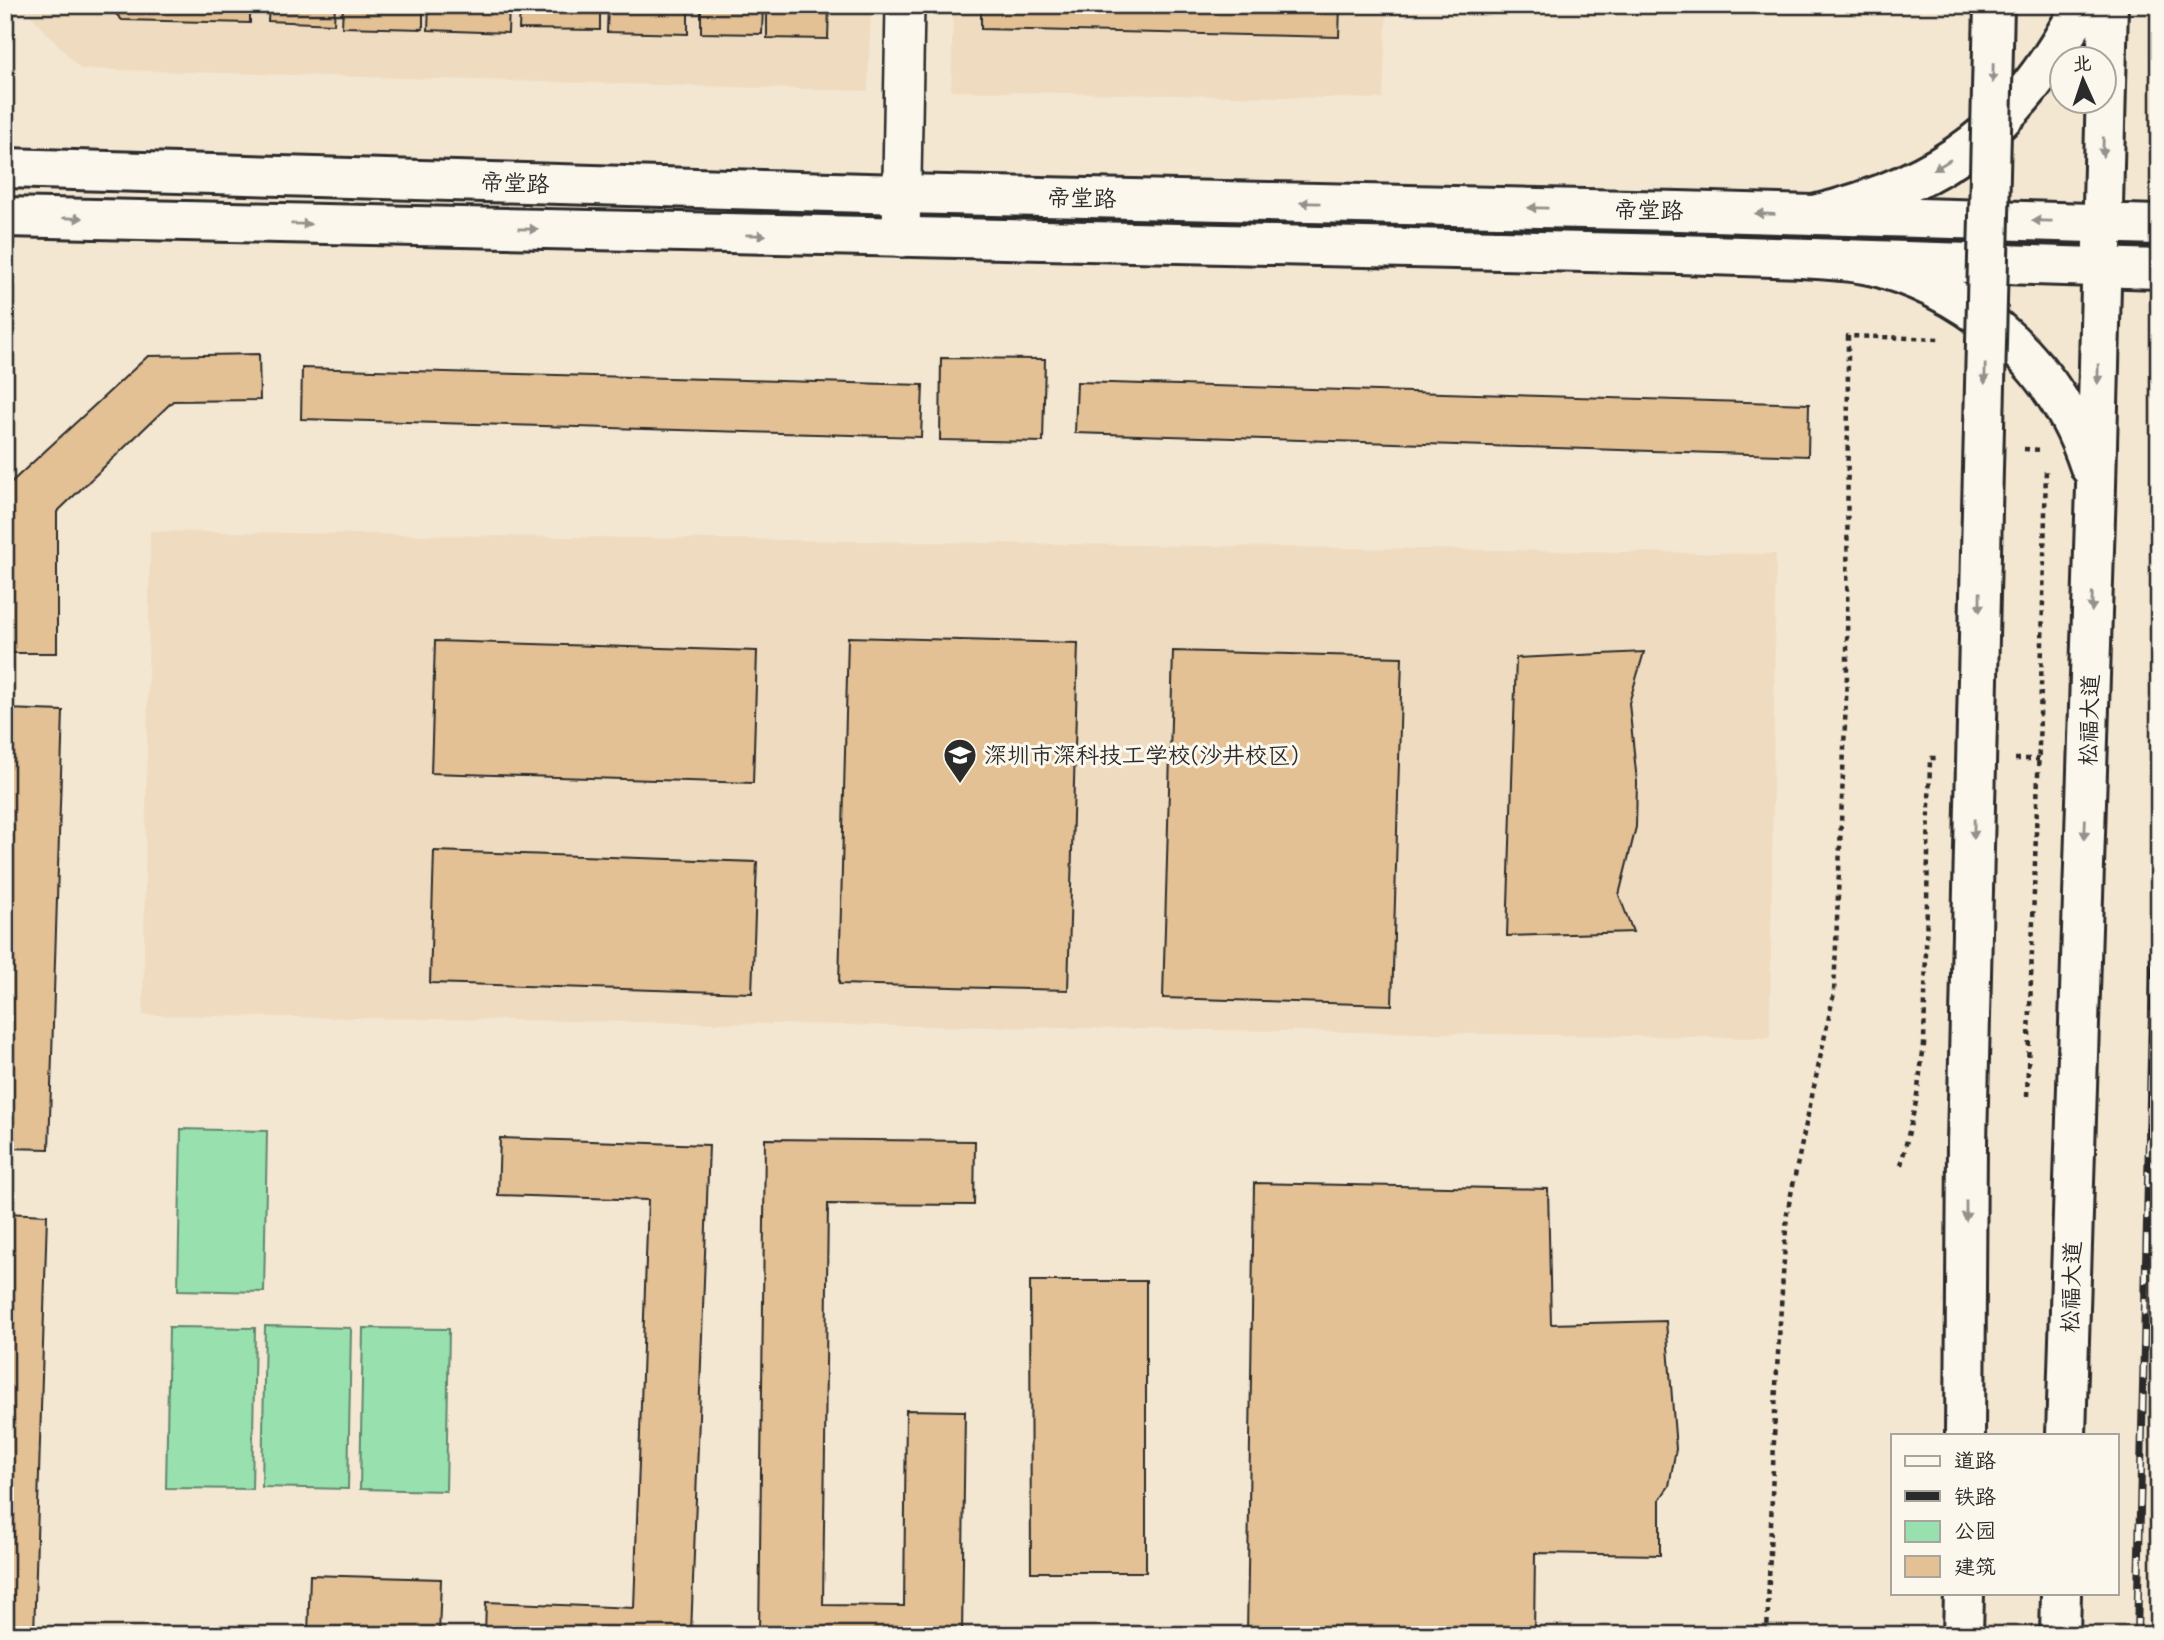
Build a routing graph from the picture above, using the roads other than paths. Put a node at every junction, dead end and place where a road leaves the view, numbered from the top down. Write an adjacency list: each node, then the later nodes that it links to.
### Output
1 (905, 5): 6 (street)
2 (1994, 5): 16 (main road, one-way to 16, bridge)
3 (2082, 5): 7 (main road, one-way to 7)
4 (2108, 5): 9 (main road, 松福大道, one-way to 9)
5 (5, 168): 6 (main road, 帝堂路)
6 (902, 194): 7 (main road, 帝堂路, one-way to 6); 11 (street)
7 (1814, 215): 9 (main road, 帝堂路, one-way to 7)
8 (5, 216): 11 (main road, 帝堂路, one-way to 11)
9 (2101, 223): 10 (main road, 帝堂路); 13 (main road, 松福大道)
10 (2159, 225)
11 (901, 238): 12 (main road, 帝堂路)
12 (1803, 258): 13 (main road, 帝堂路); 15 (main road)
13 (2100, 266): 14 (main road, 帝堂路); 15 (main road, 松福大道, one-way to 15)
14 (2159, 269)
15 (2096, 486): 17 (main road, 松福大道, one-way to 17)
16 (1965, 1434)
17 (2066, 1434)
18 (1964, 1594): 20 (main road)
19 (2061, 1594): 21 (main road)
20 (1963, 1635)
21 (2060, 1635)

